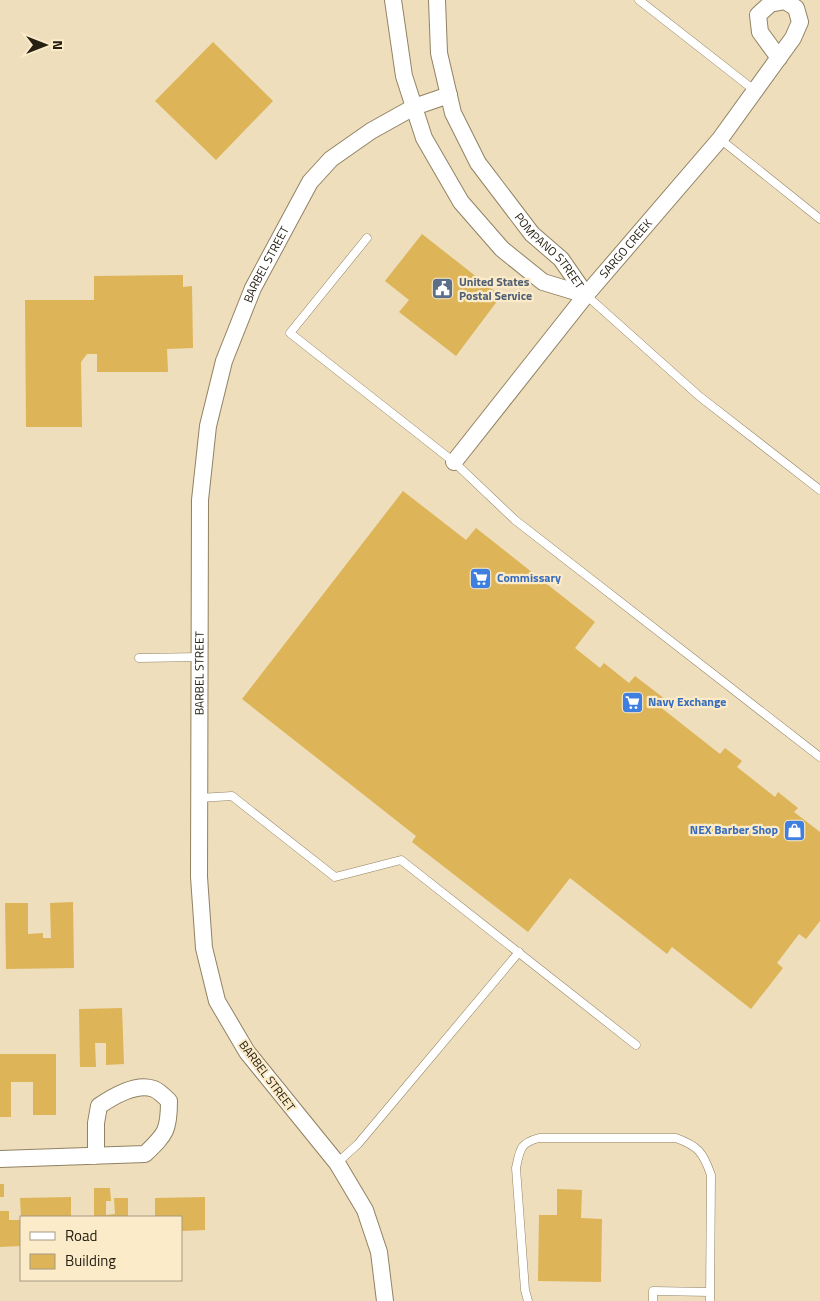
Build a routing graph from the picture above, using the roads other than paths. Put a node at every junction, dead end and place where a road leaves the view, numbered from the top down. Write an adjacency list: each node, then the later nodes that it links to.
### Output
1 (393, 0): 7 (street, POMPANO STREET)
2 (437, 0): 6 (street, POMPANO STREET)
3 (639, 0): 5 (lane)
4 (779, 58): 5 (street, SARGO CREEK)
5 (754, 90): 8 (street, SARGO CREEK)
6 (449, 95): 7 (street, BARBEL STREET); 11 (street, POMPANO STREET)
7 (414, 107): 11 (street, POMPANO STREET); 14 (street, BARBEL STREET)
8 (720, 139): 9 (lane); 11 (street, SARGO CREEK)
9 (820, 218)
10 (367, 238): 12 (lane)
11 (586, 295): 12 (street, SARGO CREEK); 13 (lane)
12 (454, 462): 16 (lane)
13 (820, 490)
14 (200, 657): 15 (lane); 17 (street, BARBEL STREET)
15 (139, 658)
16 (820, 757)
17 (199, 798): 18 (lane); 22 (street, BARBEL STREET)
18 (519, 952): 19 (lane); 22 (lane)
19 (636, 1044)
20 (96, 1156): 20 (street); 21 (street)
21 (0, 1158)
22 (337, 1163): 24 (street, BARBEL STREET)
23 (710, 1292): 25 (lane); 26 (lane); 27 (lane)
24 (385, 1301)
25 (528, 1301)
26 (653, 1301)
27 (710, 1301)

